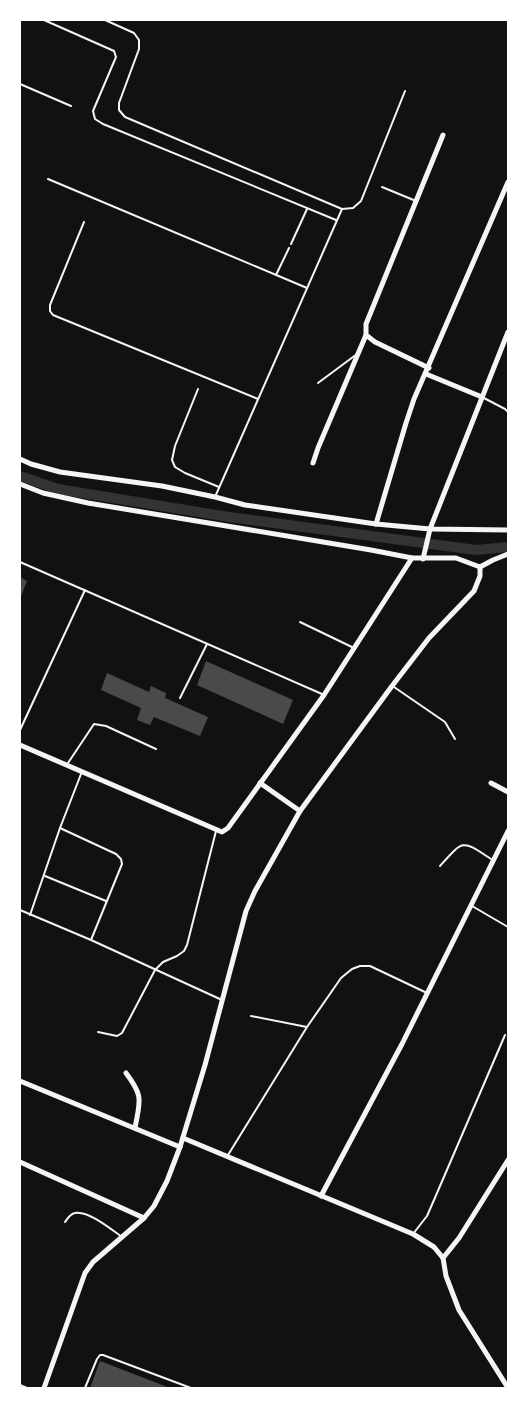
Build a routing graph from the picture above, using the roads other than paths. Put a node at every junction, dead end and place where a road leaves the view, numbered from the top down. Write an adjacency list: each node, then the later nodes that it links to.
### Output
1 (44, 20): 11 (lane)
2 (105, 20): 12 (lane)
3 (20, 84): 5 (lane)
4 (405, 91): 12 (lane)
5 (71, 106)
6 (443, 135): 10 (street)
7 (48, 180): 17 (lane)
8 (508, 182): 22 (street)
9 (382, 187): 10 (lane)
10 (416, 201): 20 (street)
11 (307, 208): 13 (lane); 15 (lane)
12 (342, 209): 13 (lane)
13 (336, 220): 18 (lane)
14 (84, 222): 26 (lane)
15 (291, 244)
16 (289, 248): 17 (lane)
17 (276, 275): 18 (lane)
18 (307, 288): 26 (lane)
19 (508, 332): 25 (street)
20 (366, 335): 21 (street); 22 (street)
21 (359, 352): 23 (lane); 29 (street)
22 (427, 371): 25 (street); 33 (street)
23 (318, 383)
24 (198, 389): 31 (lane)
25 (482, 397): 27 (lane); 34 (street)
26 (258, 399): 31 (lane)
27 (508, 412)
28 (20, 459): 32 (street)
29 (313, 464)
30 (20, 484): 37 (street)
31 (219, 487): 32 (lane)
32 (215, 497): 33 (street)
33 (376, 524): 34 (street)
34 (430, 529): 35 (street); 38 (street)
35 (508, 530)
36 (508, 554): 40 (street)
37 (412, 558): 38 (street); 44 (street)
38 (423, 558): 40 (street)
39 (20, 562): 41 (lane)
40 (480, 567): 45 (street)
41 (85, 590): 43 (lane); 48 (lane)
42 (300, 622): 44 (lane)
43 (207, 644): 46 (lane); 47 (lane)
44 (354, 648): 46 (street)
45 (392, 686): 49 (lane); 57 (street)
46 (324, 695): 54 (street)
47 (180, 698)
48 (20, 730)
49 (455, 739)
50 (20, 745): 52 (street)
51 (156, 749): 52 (lane)
52 (66, 765): 53 (street)
53 (82, 772): 58 (lane); 59 (street)
54 (260, 783): 57 (street); 59 (street)
55 (491, 783): 56 (street)
56 (508, 792)
57 (300, 811): 72 (street)
58 (60, 828): 63 (lane); 64 (lane)
59 (216, 831): 70 (lane)
60 (508, 831): 61 (street)
61 (494, 860): 62 (lane); 65 (street)
62 (440, 866)
63 (44, 876): 64 (lane); 67 (lane)
64 (106, 901): 69 (lane)
65 (471, 905): 68 (lane); 71 (street)
66 (20, 910): 67 (lane)
67 (30, 915): 69 (lane)
68 (508, 927)
69 (91, 940): 70 (lane)
70 (155, 970): 72 (lane); 75 (lane)
71 (428, 993): 74 (lane); 85 (street)
72 (222, 1000): 80 (street)
73 (251, 1016): 74 (lane)
74 (307, 1027): 82 (lane)
75 (98, 1032)
76 (505, 1035): 88 (lane)
77 (126, 1073): 79 (street)
78 (20, 1081): 79 (street)
79 (135, 1128): 81 (street)
80 (183, 1138): 81 (street); 82 (street)
81 (180, 1147): 86 (street)
82 (228, 1155): 85 (street)
83 (508, 1160): 90 (street)
84 (20, 1161): 86 (street)
85 (321, 1196): 88 (street)
86 (144, 1218): 89 (street)
87 (65, 1222): 89 (lane)
88 (413, 1234): 90 (street)
89 (122, 1237): 94 (street)
90 (443, 1258): 92 (street)
91 (20, 1385): 93 (lane)
92 (508, 1388)
93 (27, 1389)
94 (44, 1389)
95 (85, 1389): 96 (lane)
96 (191, 1389)

